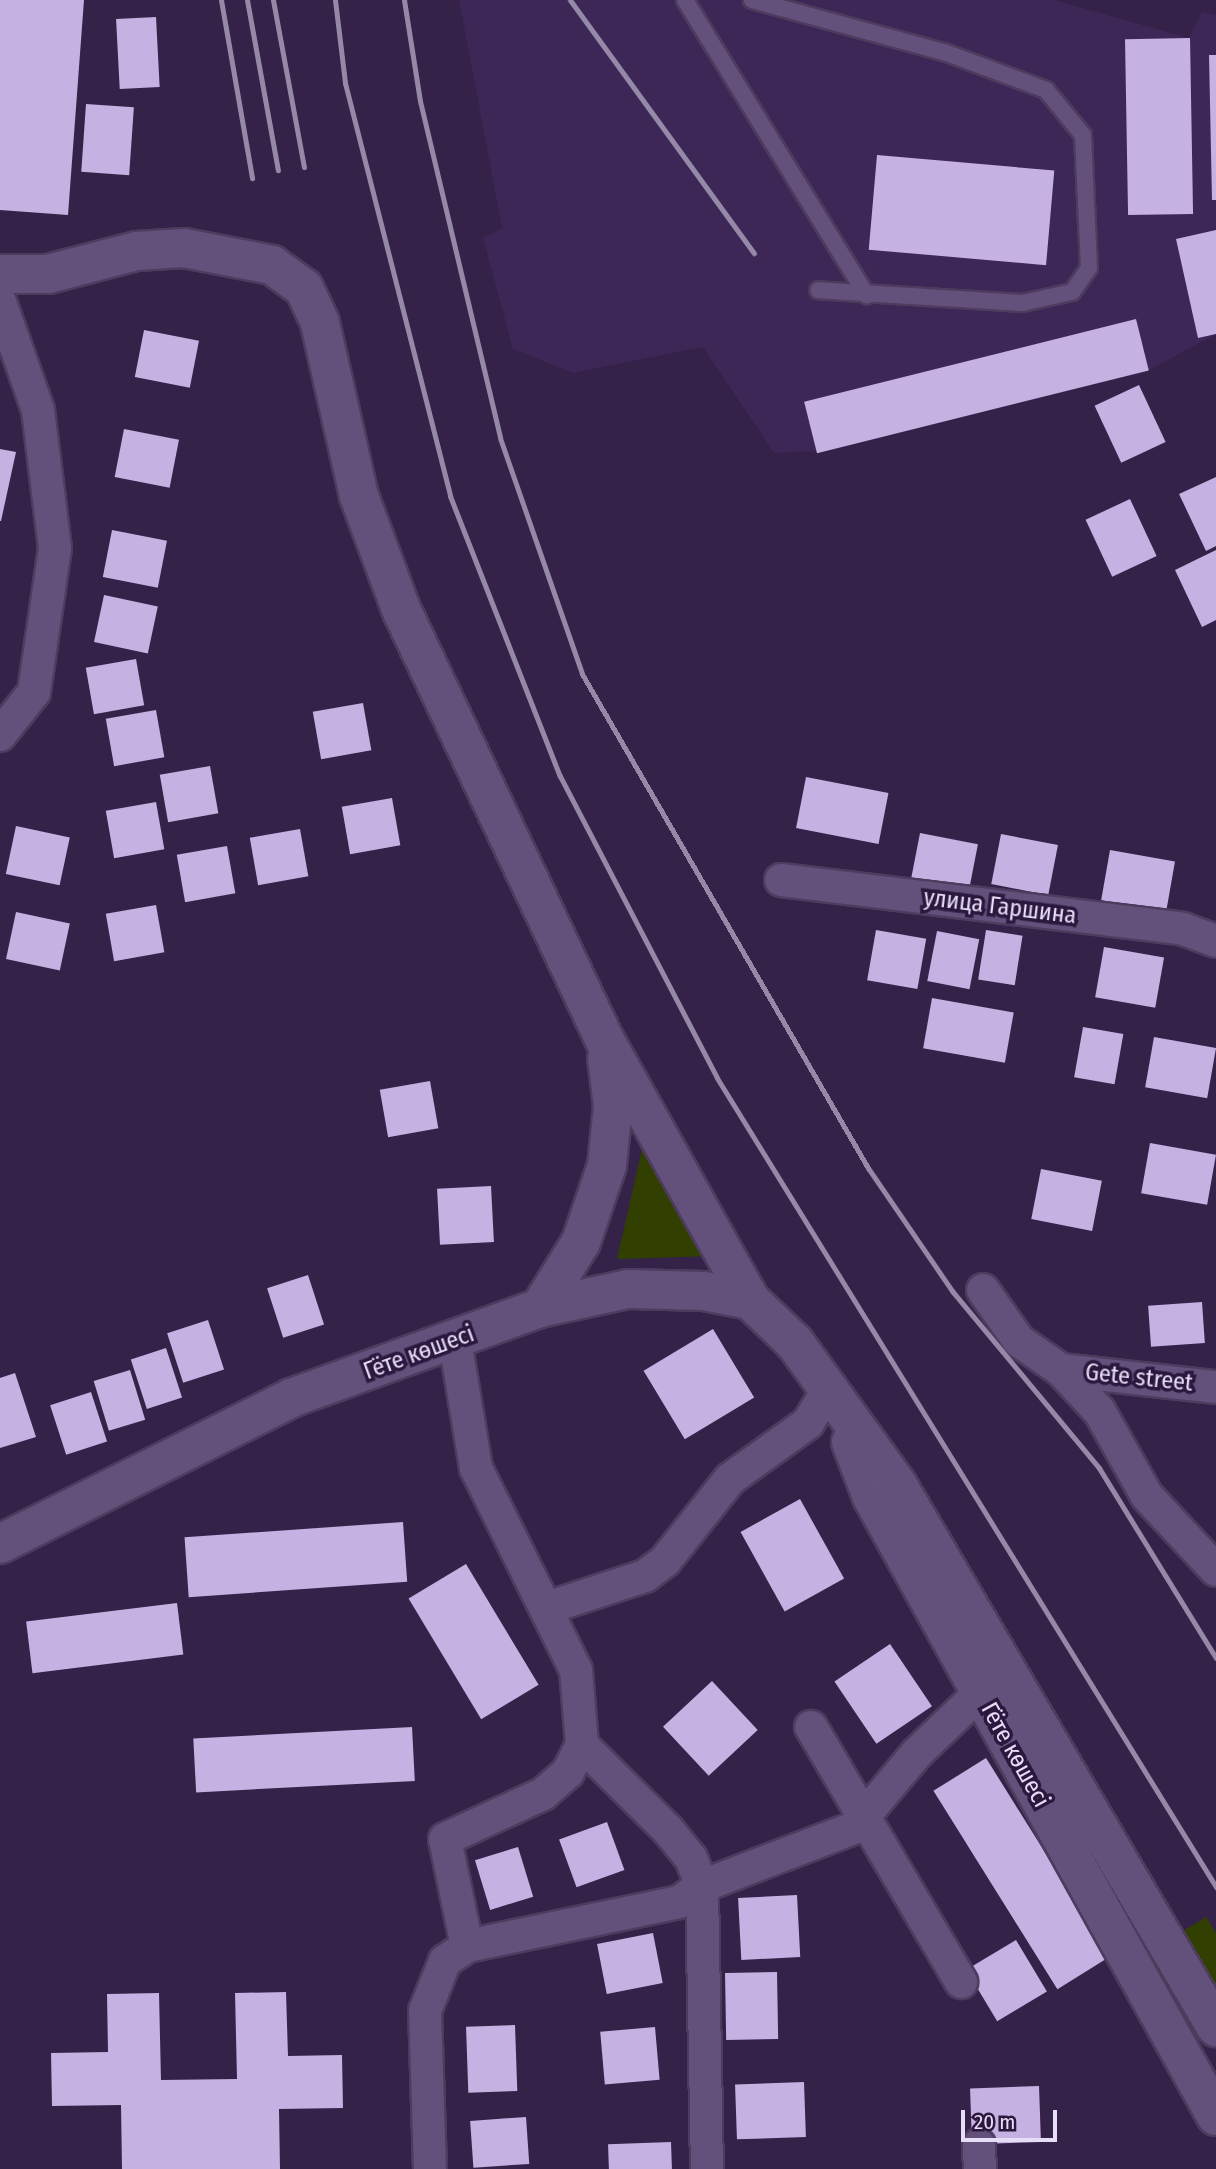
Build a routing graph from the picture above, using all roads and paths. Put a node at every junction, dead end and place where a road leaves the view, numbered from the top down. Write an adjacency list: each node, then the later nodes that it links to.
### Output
1 (685, 0): 5 (lane)
2 (752, 0): 5 (lane)
3 (0, 274): 10 (main road)
4 (818, 290): 5 (lane)
5 (867, 296)
6 (0, 302): 7 (street)
7 (0, 735)
8 (781, 880): 9 (street, улица Гаршина)
9 (1216, 941)
10 (606, 1042): 12 (main road); 13 (main road)
11 (983, 1290): 15 (street)
12 (750, 1300): 13 (main road, Гёте көшесі); 16 (main road, Гёте көшесі)
13 (540, 1308): 14 (main road, Гёте көшесі)
14 (455, 1341): 18 (main road, Гёте көшесі); 20 (street)
15 (1061, 1370): 17 (street, Gete street); 19 (street)
16 (830, 1387): 20 (street); 21 (main road, Гёте көшесі); 28 (main road, Гёте көшесі)
17 (1216, 1387)
18 (0, 1544)
19 (1216, 1570)
20 (547, 1608): 23 (street)
21 (980, 1693): 24 (street); 29 (main road, Гёте көшесі)
22 (811, 1727): 24 (street)
23 (582, 1745): 25 (street); 26 (street)
24 (864, 1817): 25 (street); 27 (street)
25 (702, 1886): 26 (street); 31 (street)
26 (467, 1946): 30 (street)
27 (961, 1982)
28 (1216, 2027)
29 (1216, 2116)
30 (430, 2169)
31 (707, 2169)

